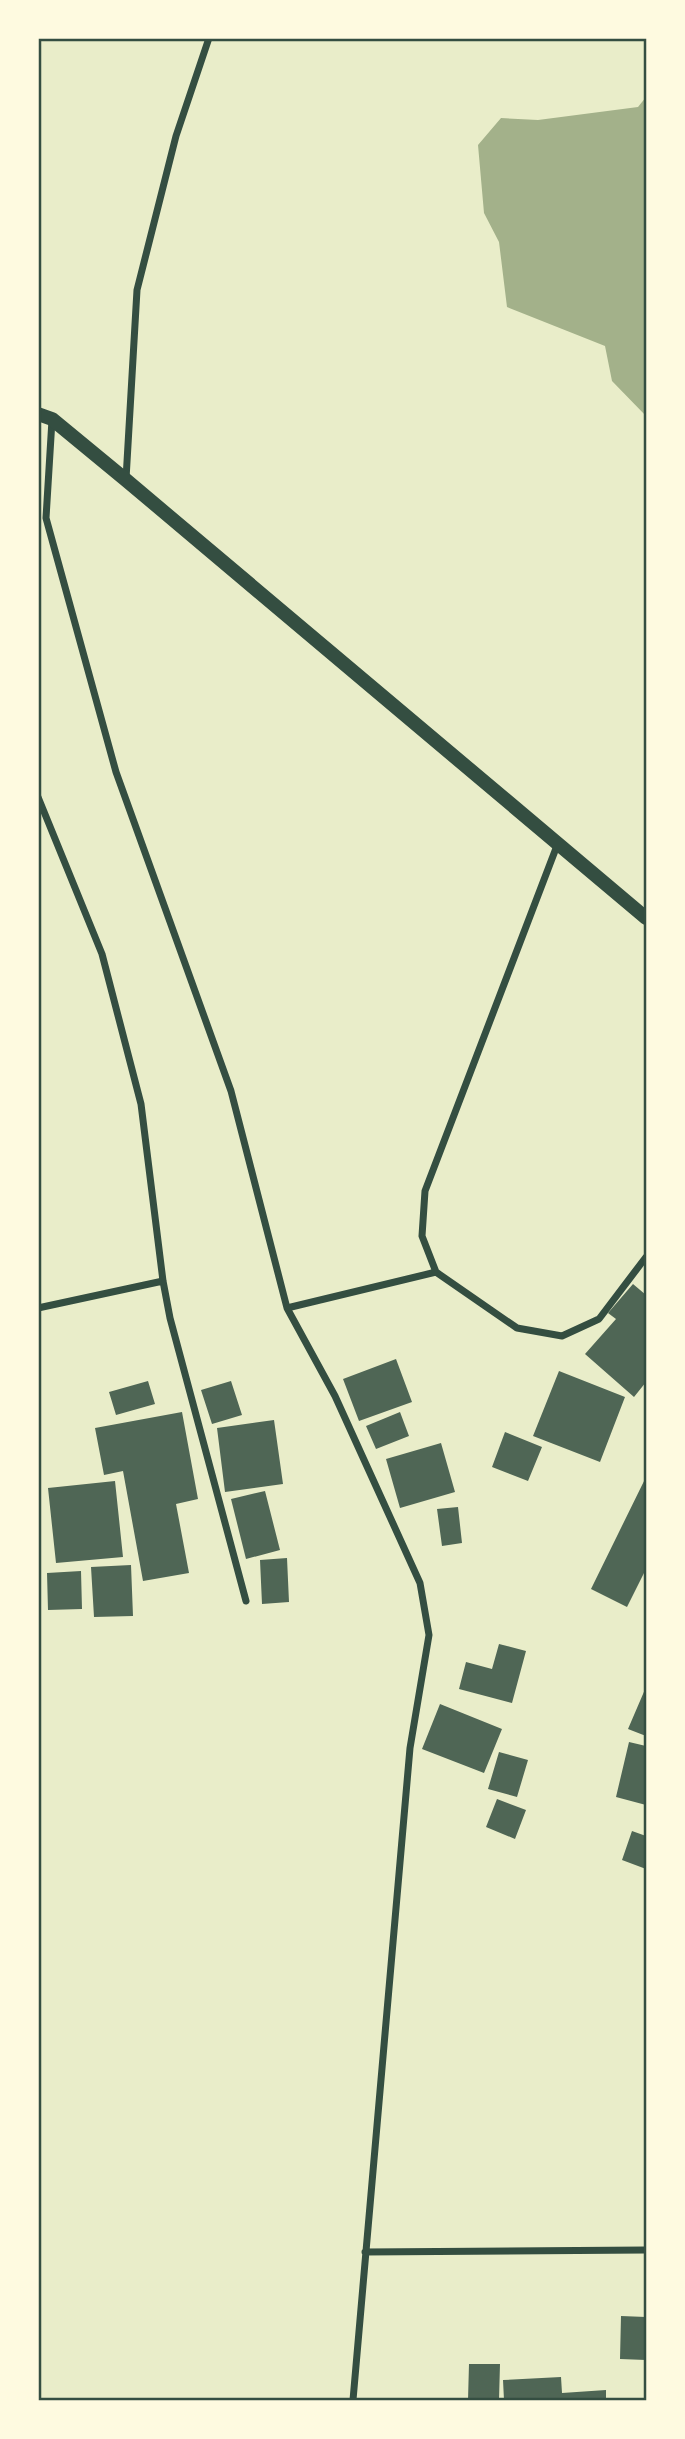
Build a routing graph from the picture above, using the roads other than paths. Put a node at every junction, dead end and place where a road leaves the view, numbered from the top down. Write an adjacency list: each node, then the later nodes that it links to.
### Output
1 (209, 38): 3 (street)
2 (45, 417): 3 (main road); 11 (street)
3 (126, 481): 5 (main road)
4 (38, 796): 9 (street)
5 (558, 842): 6 (main road); 8 (street)
6 (646, 918)
7 (646, 1257): 8 (street)
8 (436, 1272): 11 (street)
9 (163, 1281): 10 (street); 12 (street)
10 (38, 1308)
11 (287, 1308): 14 (street)
12 (246, 1601)
13 (646, 2250): 14 (street)
14 (365, 2252): 15 (street)
15 (354, 2400)

